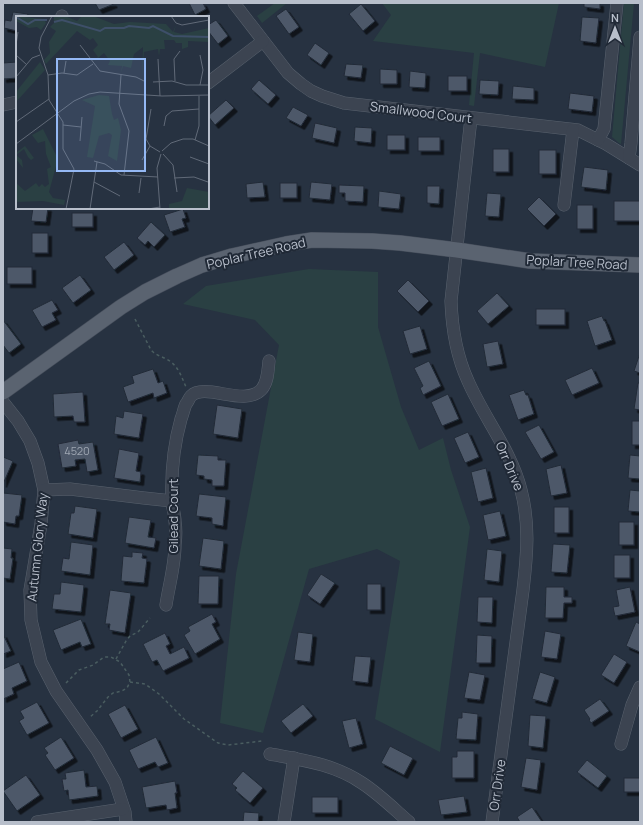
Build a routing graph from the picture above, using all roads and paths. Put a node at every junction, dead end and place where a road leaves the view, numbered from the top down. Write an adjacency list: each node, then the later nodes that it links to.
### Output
1 (234, 3): 4 (street, Smallwood Court)
2 (617, 3): 10 (street)
3 (640, 37): 11 (street)
4 (263, 41): 5 (street); 8 (street, Smallwood Court)
5 (209, 82)
6 (16, 102): 7 (street)
7 (3, 104)
8 (472, 118): 9 (street, Smallwood Court); 14 (street, Orr Drive)
9 (574, 130): 10 (street, Smallwood Court); 13 (street)
10 (598, 140): 11 (street, Smallwood Court)
11 (629, 158): 12 (street, Smallwood Court)
12 (640, 165)
13 (564, 205)
14 (457, 250): 15 (main road, Poplar Tree Road); 18 (main road, Poplar Tree Road); 39 (street, Orr Drive)
15 (640, 265)
16 (135, 319): 19 (path)
17 (269, 361): 19 (street)
18 (3, 392)
19 (191, 396): 22 (street, Gilead Court)
20 (3, 402): 21 (street, Autumn Glory Way)
21 (44, 490): 22 (street); 34 (street, Autumn Glory Way)
22 (172, 501): 23 (street, Gilead Court)
23 (166, 605)
24 (150, 618): 25 (path)
25 (116, 659): 26 (path); 27 (path)
26 (130, 682): 29 (path); 30 (path)
27 (66, 683)
28 (640, 687): 31 (street)
29 (90, 717)
30 (262, 741)
31 (621, 744)
32 (270, 754): 33 (street)
33 (294, 758): 37 (street); 38 (street)
34 (124, 808): 35 (street); 36 (street, Autumn Glory Way)
35 (37, 822)
36 (126, 822)
37 (284, 822)
38 (409, 822)
39 (492, 822)

